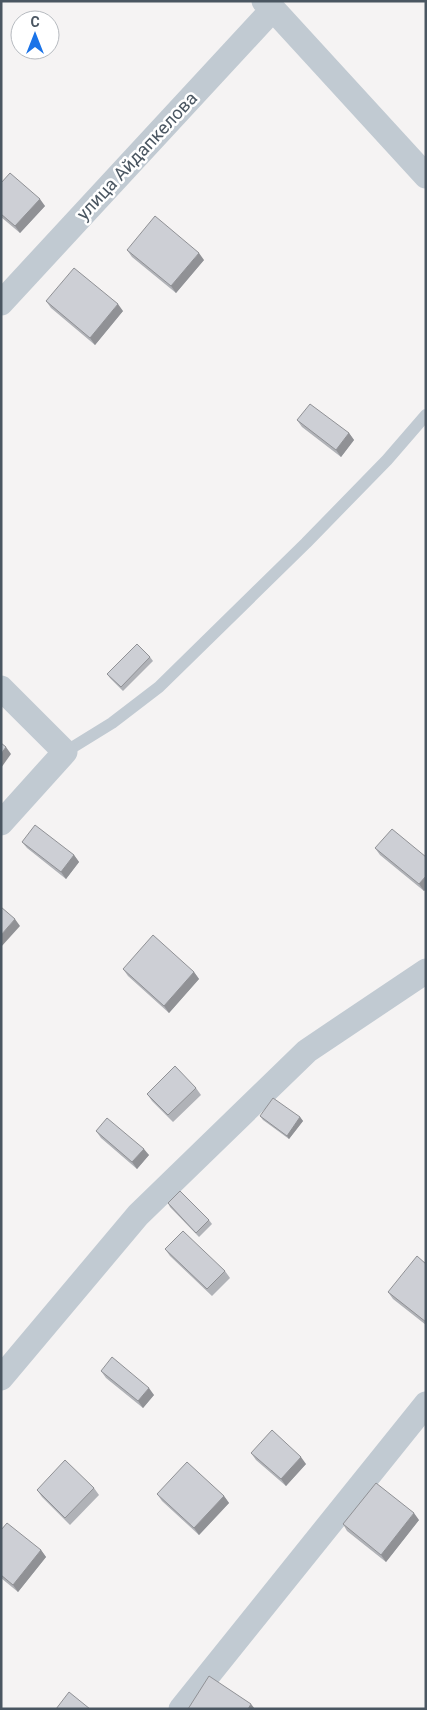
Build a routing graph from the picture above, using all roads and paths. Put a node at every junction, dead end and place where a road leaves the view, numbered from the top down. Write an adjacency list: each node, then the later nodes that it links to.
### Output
1 (269, 5): 2 (street); 3 (street, улица Айдапкелова)
2 (426, 176)
3 (1, 303)
4 (426, 415): 6 (lane)
5 (1, 688): 6 (street)
6 (65, 752): 7 (street)
7 (1, 823)
8 (426, 971): 9 (street)
9 (1, 1378)
10 (426, 1404): 11 (street)
11 (181, 1709)

